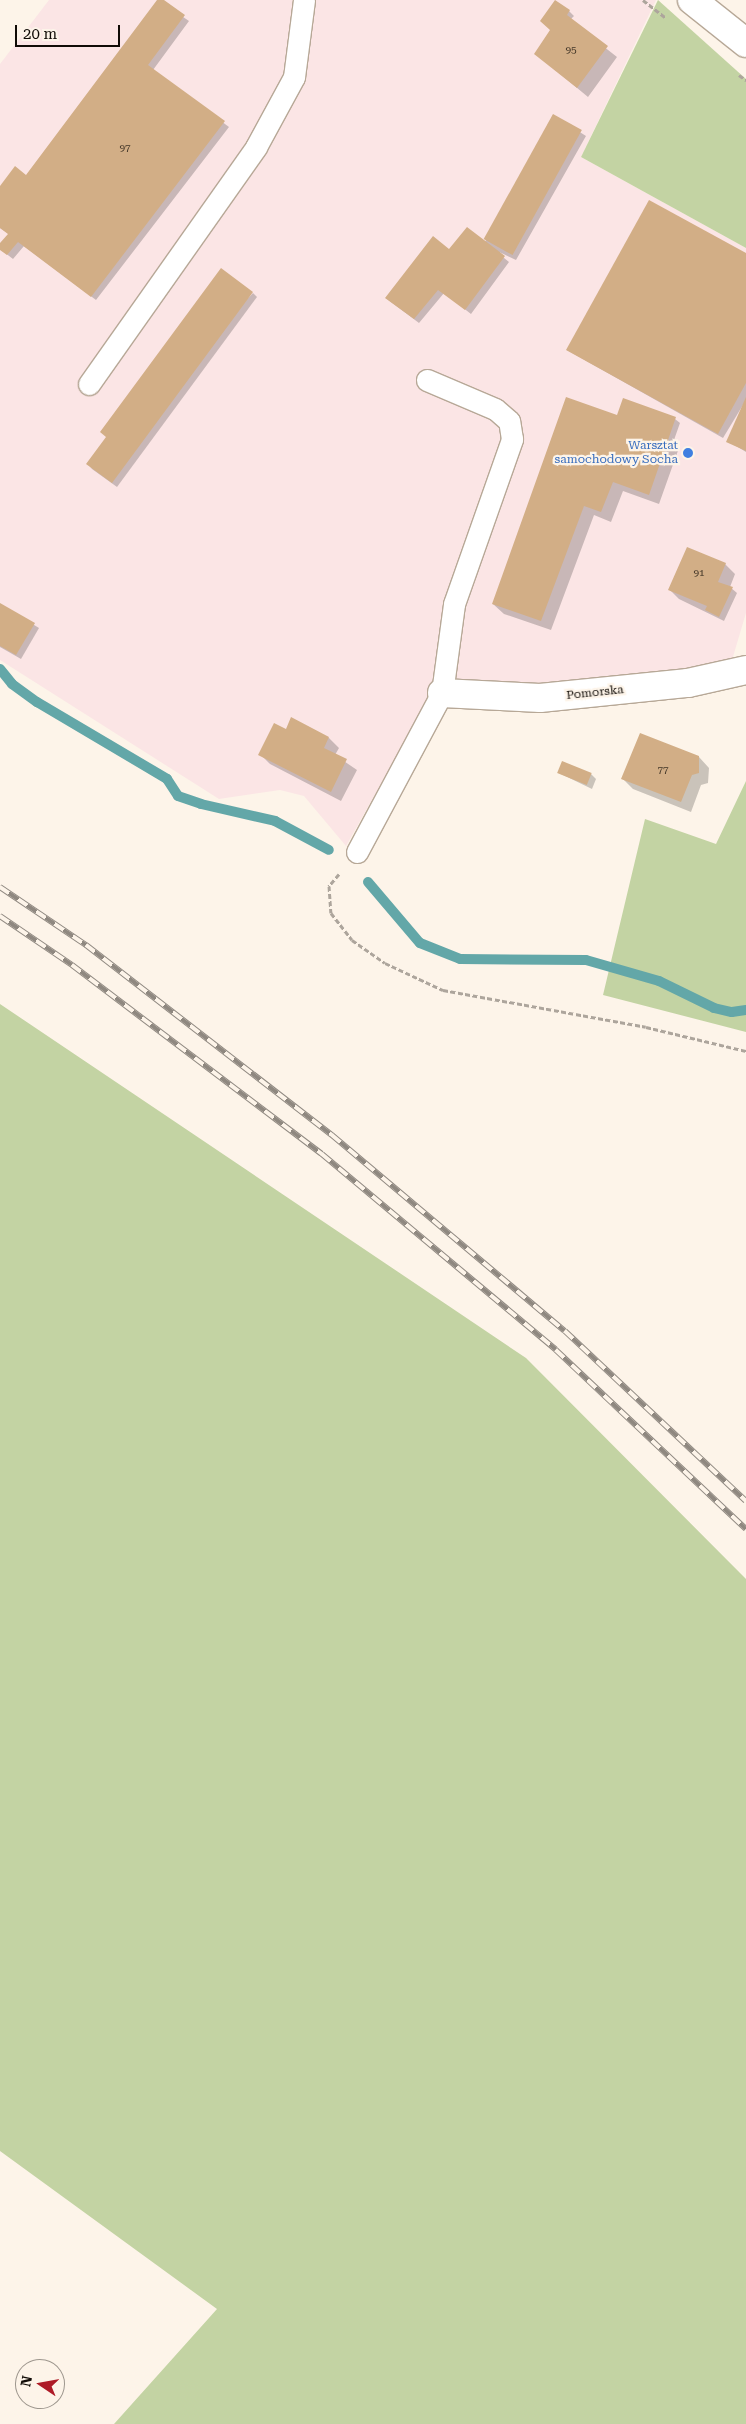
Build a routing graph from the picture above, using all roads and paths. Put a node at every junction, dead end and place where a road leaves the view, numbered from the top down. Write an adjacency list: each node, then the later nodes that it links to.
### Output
1 (692, 0): 3 (street)
2 (299, 1): 5 (lane)
3 (746, 43)
4 (427, 380): 7 (lane)
5 (89, 384)
6 (746, 670): 7 (street, Pomorska)
7 (442, 693): 8 (lane)
8 (357, 852): 9 (path)
9 (746, 1051)

